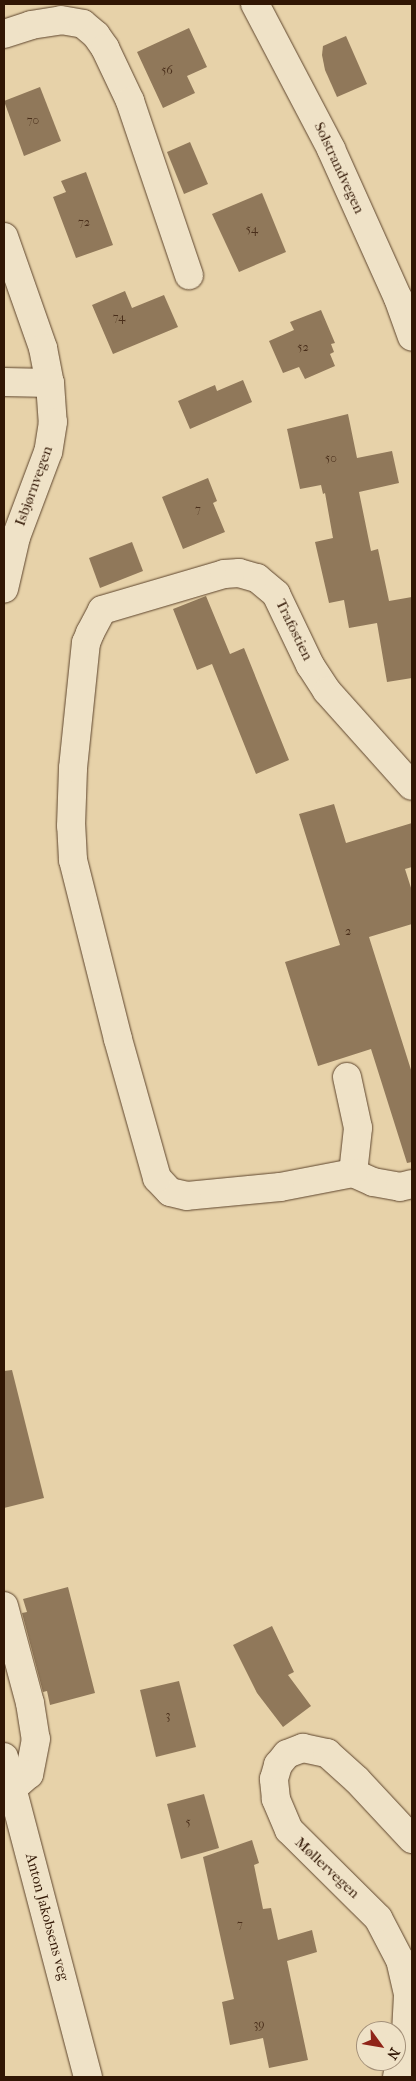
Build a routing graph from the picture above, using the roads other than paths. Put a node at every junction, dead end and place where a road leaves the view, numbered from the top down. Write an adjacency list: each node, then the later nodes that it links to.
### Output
1 (255, 4): 5 (street, Solstrandvegen)
2 (4, 34): 4 (street)
3 (4, 237): 7 (street, Isbjørnvegen)
4 (189, 275)
5 (412, 338)
6 (4, 382): 7 (street)
7 (50, 383): 8 (street, Isbjørnvegen)
8 (4, 589)
9 (412, 786): 11 (street, Trafostien)
10 (347, 1077): 11 (street)
11 (354, 1174): 12 (street)
12 (412, 1184)
13 (4, 1606): 15 (street)
14 (4, 1757): 15 (street, Anton Jakobsens veg)
15 (12, 1789): 17 (street, Anton Jakobsens veg)
16 (412, 1839): 18 (street, Møllervegen)
17 (88, 2077)
18 (397, 2077)

